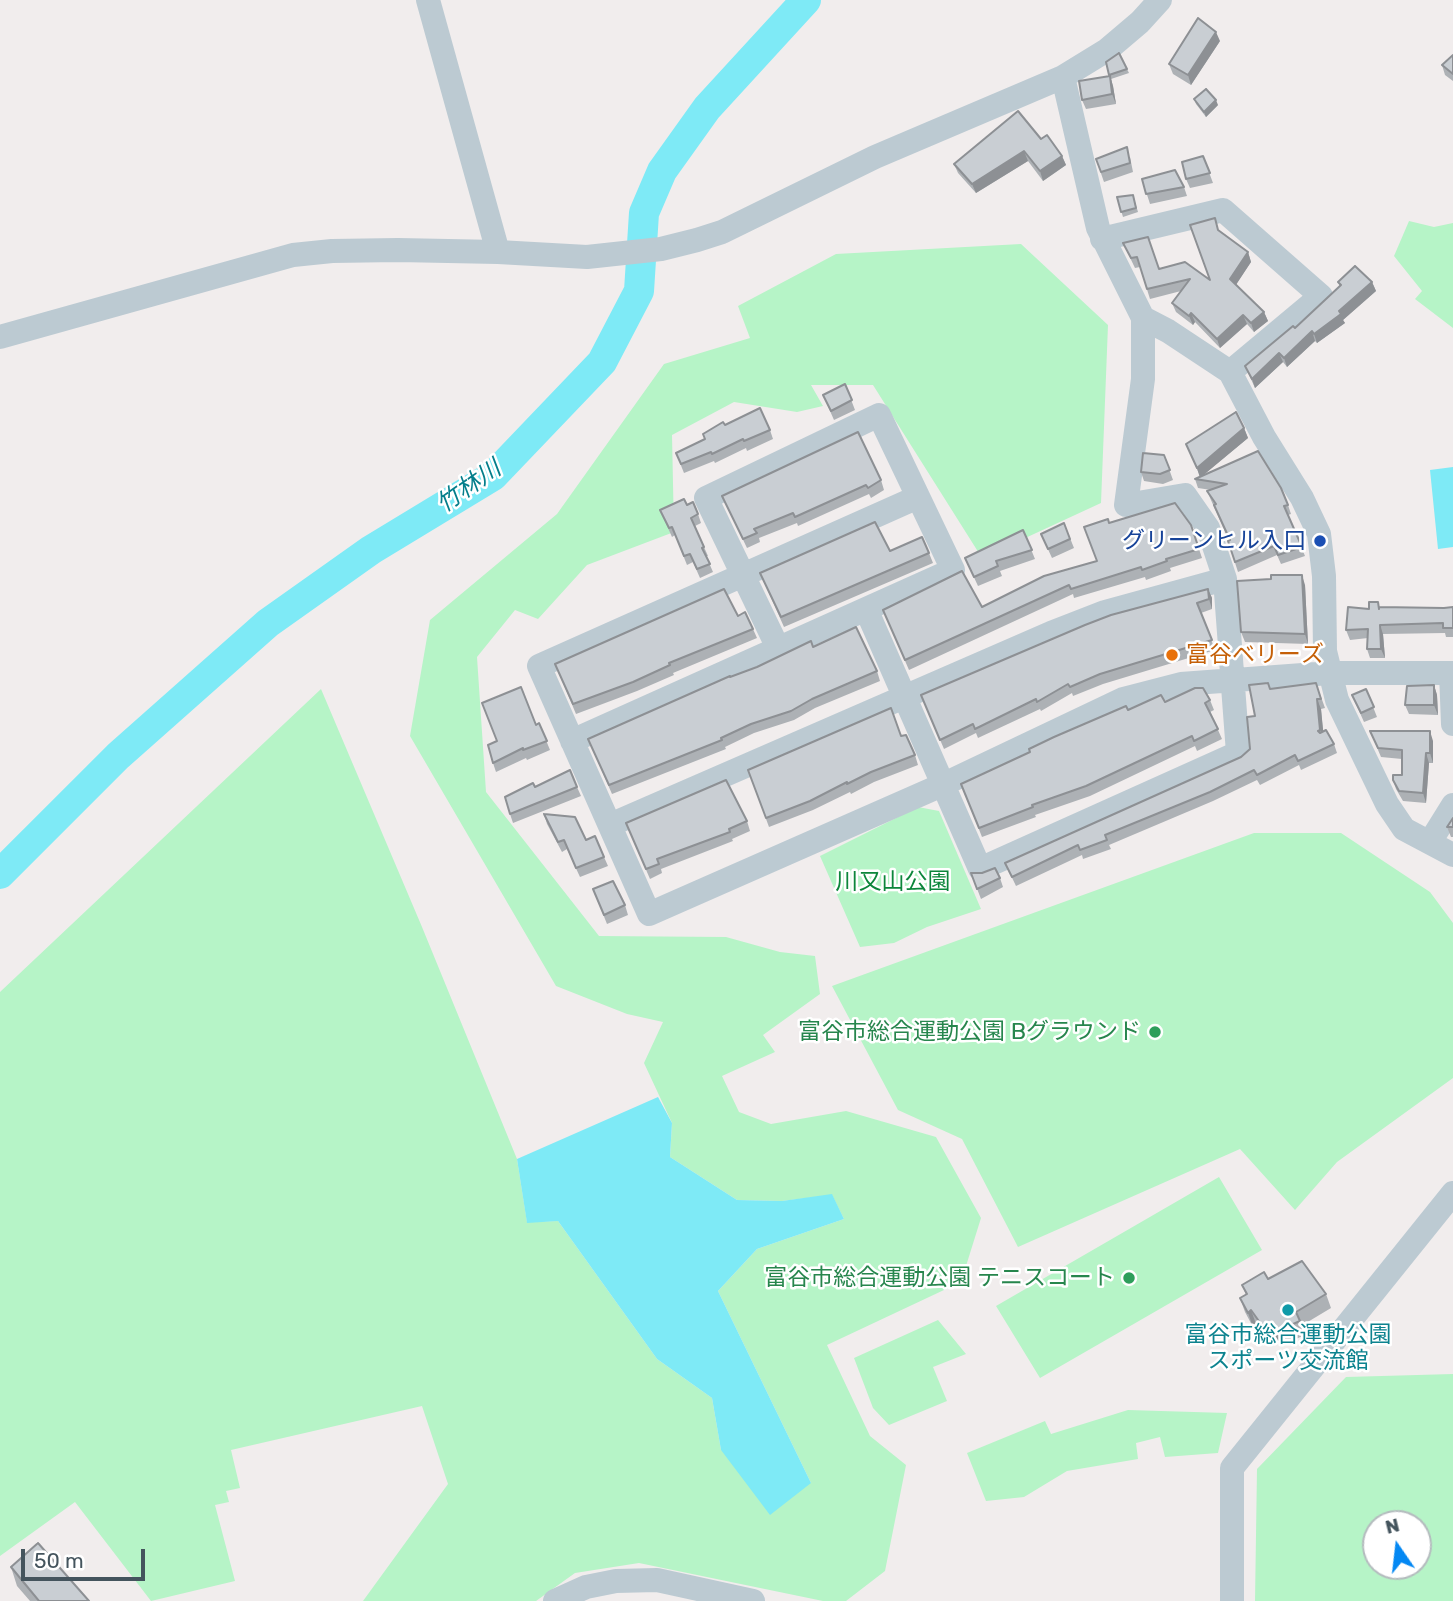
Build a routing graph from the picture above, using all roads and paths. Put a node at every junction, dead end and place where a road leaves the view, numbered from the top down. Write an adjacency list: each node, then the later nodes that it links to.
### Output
1 (428, 0): 5 (street)
2 (1160, 0): 3 (street)
3 (1063, 77): 4 (street); 5 (street)
4 (1102, 239): 6 (street); 8 (street)
5 (498, 252): 7 (street)
6 (1143, 318): 8 (street); 11 (street)
7 (0, 337)
8 (1230, 372): 14 (street)
9 (918, 497): 10 (street); 10 (street); 12 (street)
10 (743, 575): 13 (street); 19 (street)
11 (1225, 579): 16 (street); 17 (street)
12 (866, 609): 13 (street); 17 (street)
13 (778, 648): 19 (street)
14 (1330, 673): 15 (street); 16 (street); 23 (street)
15 (1452, 673): 18 (street)
16 (1233, 681): 20 (street); 20 (street)
17 (905, 696): 20 (street); 22 (street)
18 (1453, 724)
19 (572, 741): 22 (street)
20 (942, 785): 22 (street)
21 (1453, 805): 23 (street)
22 (610, 825)
23 (1430, 842): 24 (street)
24 (1453, 855)
25 (1453, 1194): 28 (street)
26 (555, 1601): 27 (street)
27 (753, 1601)
28 (1232, 1601)

